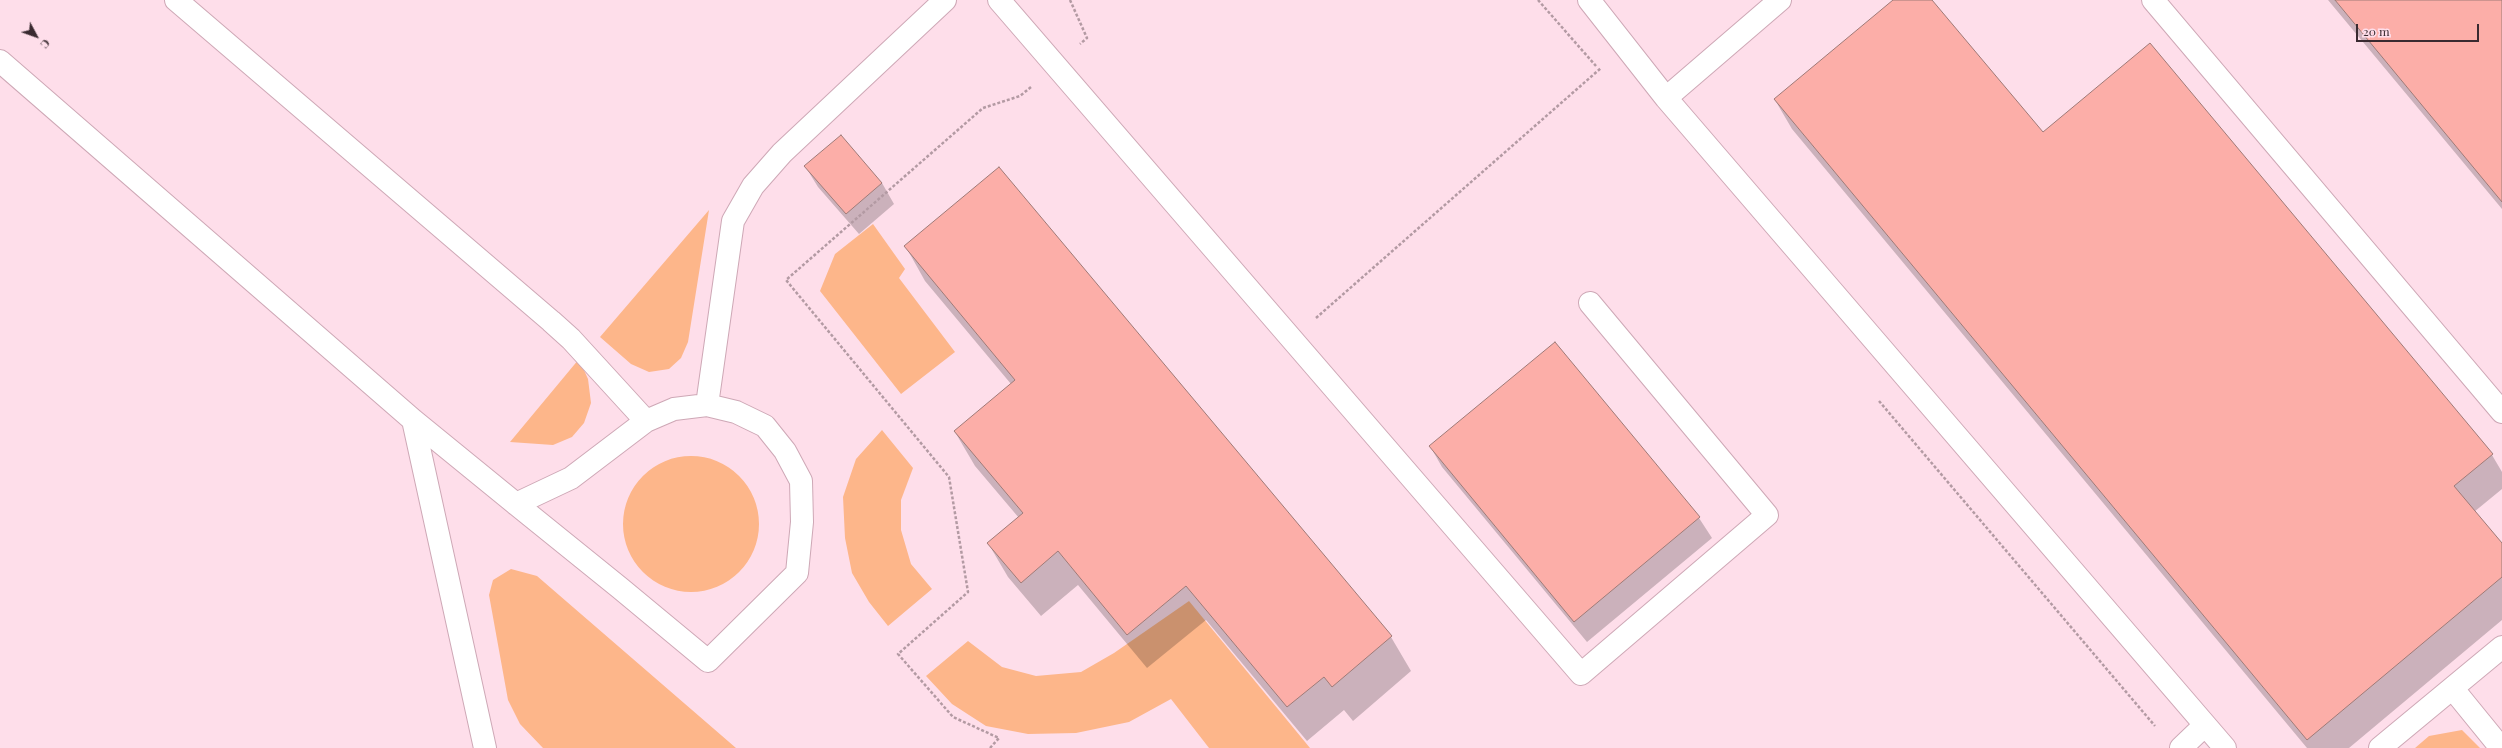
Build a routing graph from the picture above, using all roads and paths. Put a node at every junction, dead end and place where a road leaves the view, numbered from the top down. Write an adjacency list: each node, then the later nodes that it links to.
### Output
1 (176, 0): 17 (street)
2 (945, 0): 14 (street)
3 (999, 0): 10 (street)
4 (1070, 0): 10 (path)
5 (1588, 0): 8 (street)
6 (1780, 0): 11 (street)
7 (2153, 0): 15 (street)
8 (1626, 47): 11 (street); 13 (path)
9 (0, 61): 16 (street)
10 (1056, 66): 13 (street); 23 (path)
11 (1666, 98): 21 (street)
12 (1590, 303): 13 (street)
13 (1291, 339)
14 (707, 405): 17 (street); 18 (street)
15 (2502, 412)
16 (413, 420): 18 (street); 22 (street)
17 (646, 421): 18 (street)
18 (516, 504)
19 (2502, 647): 20 (street)
20 (2453, 689): 26 (street); 27 (street)
21 (2204, 726): 24 (street); 25 (street)
22 (485, 748)
23 (990, 748)
24 (2181, 748)
25 (2225, 748)
26 (2380, 748)
27 (2502, 748)

